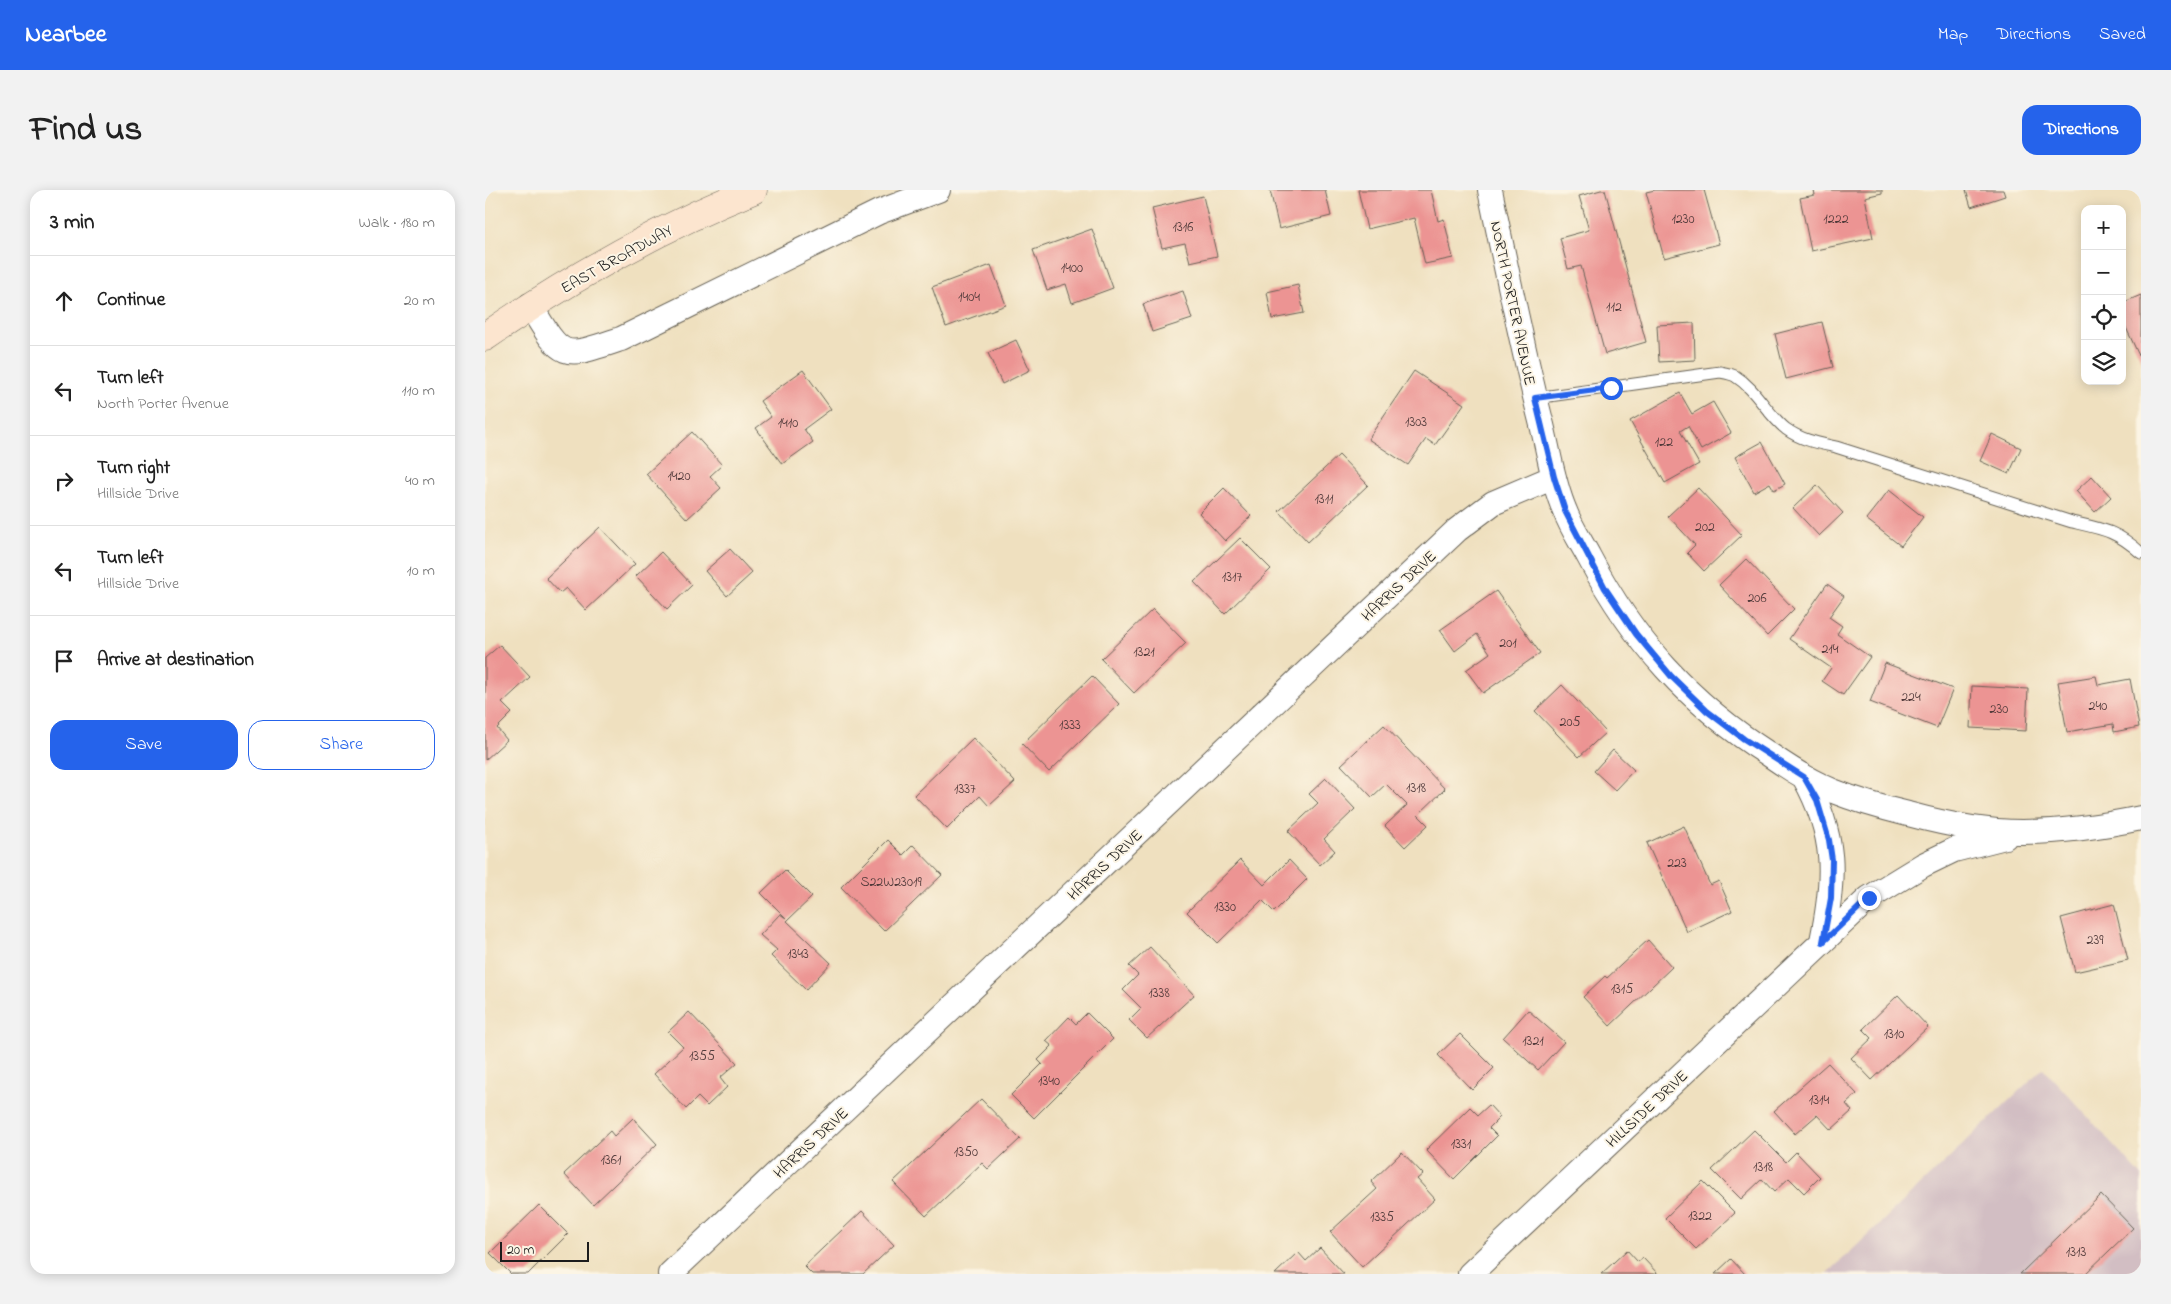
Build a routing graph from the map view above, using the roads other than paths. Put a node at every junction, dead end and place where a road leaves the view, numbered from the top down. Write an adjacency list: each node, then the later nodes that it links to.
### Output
1 (753, 190): 4 (main road, EAST BROADWAY)
2 (938, 190): 4 (street)
3 (1490, 190): 6 (street, NORTH PORTER AVENUE)
4 (530, 306): 5 (main road, EAST BROADWAY)
5 (485, 337)
6 (1535, 398): 7 (street, NORTH PORTER AVENUE); 8 (lane)
7 (1554, 477): 9 (street, NORTH PORTER AVENUE); 13 (street, HARRIS DRIVE)
8 (2141, 552)
9 (1804, 777): 11 (street, NORTH PORTER AVENUE); 12 (street)
10 (2141, 818): 11 (street, NORTH PORTER AVENUE)
11 (2021, 832): 12 (street, HILLSIDE DRIVE)
12 (1823, 942): 14 (street, HILLSIDE DRIVE)
13 (670, 1274)
14 (1470, 1274)

